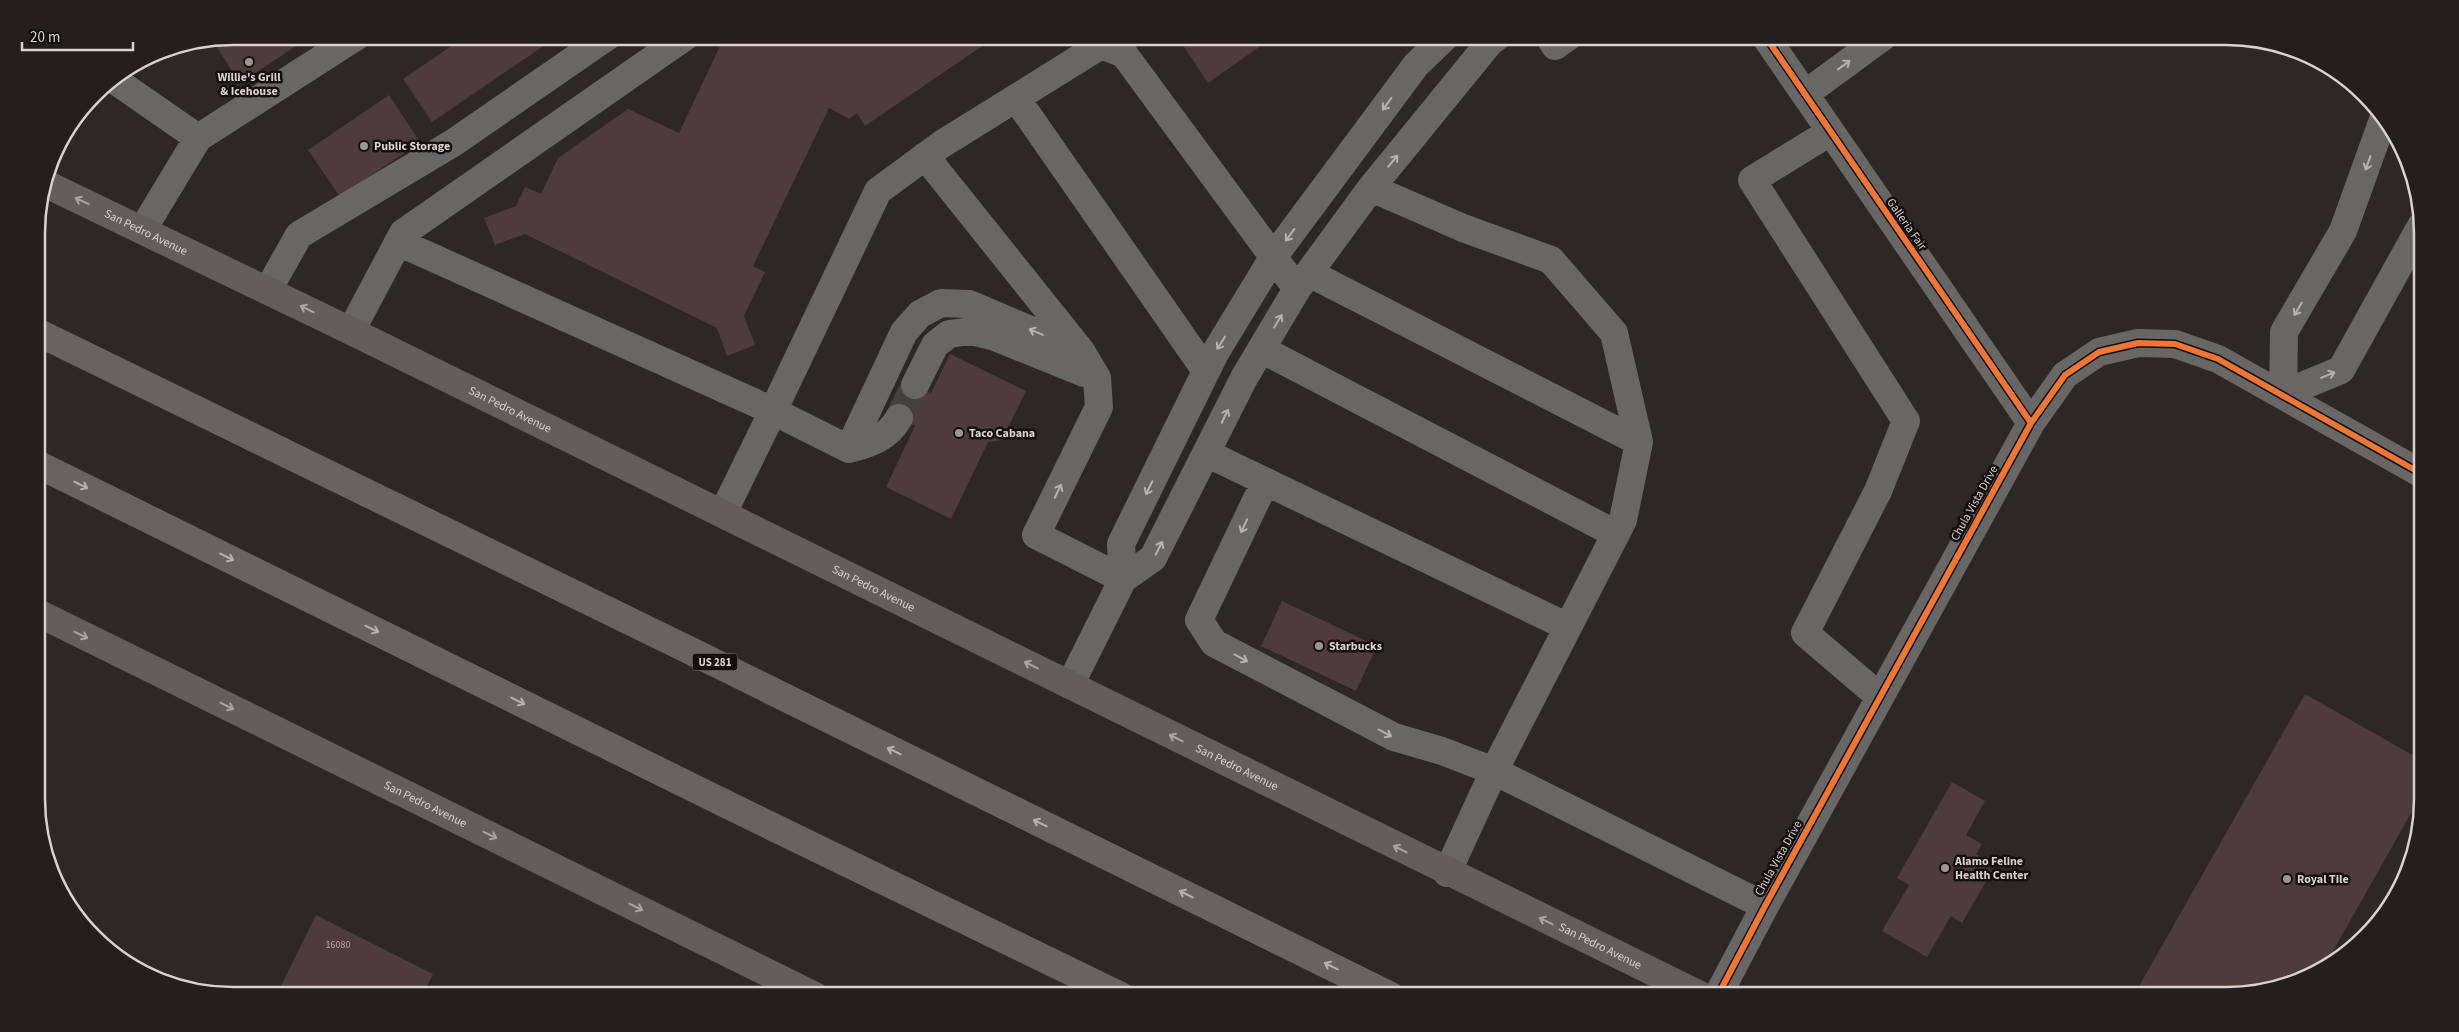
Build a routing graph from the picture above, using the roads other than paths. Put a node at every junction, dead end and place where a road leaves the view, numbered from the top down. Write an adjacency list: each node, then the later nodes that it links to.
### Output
1 (342, 45): 13 (street)
2 (595, 45): 22 (street)
3 (673, 45): 19 (street)
4 (1437, 45): 20 (street, one-way to 20)
5 (1779, 45): 9 (street, Galleria Fair)
6 (1872, 45): 9 (street, one-way to 6)
7 (1472, 46): 16 (street, one-way to 7)
8 (120, 84): 13 (street)
9 (1804, 94): 12 (street, Galleria Fair)
10 (1016, 98): 14 (street); 20 (street); 27 (street)
11 (2380, 127): 30 (street, one-way to 30)
12 (1830, 132): 33 (street, Galleria Fair); 46 (street)
13 (198, 138): 17 (street)
14 (925, 156): 26 (street); 31 (street)
15 (51, 186): 17 (main road, San Pedro Avenue, one-way to 15)
16 (1370, 188): 21 (street); 34 (street)
17 (143, 229): 22 (main road, San Pedro Avenue)
18 (2414, 239): 30 (street, one-way to 18)
19 (398, 242): 23 (street); 31 (street)
20 (1274, 256): 21 (street); 27 (street, one-way to 27)
21 (1303, 281): 25 (street, one-way to 21); 34 (street)
22 (268, 290): 23 (main road, San Pedro Avenue, one-way to 22)
23 (351, 331): 40 (main road, San Pedro Avenue)
24 (45, 336): 52 (highway, US 281, one-way to 24)
25 (1261, 349): 36 (street, one-way to 25); 41 (street)
26 (1081, 352): 28 (street); 35 (street, one-way to 35)
27 (1206, 371): 42 (street, one-way to 42)
28 (1096, 378): 29 (street); 42 (street, one-way to 28)
29 (915, 385)
30 (2283, 394): 33 (street, Chula Vista Drive); 38 (street, Chula Vista Drive)
31 (772, 411): 35 (street); 40 (street)
32 (899, 418): 35 (street)
33 (2031, 423): 46 (street, Chula Vista Drive)
34 (1639, 442): 41 (street)
35 (849, 448)
36 (1206, 454): 39 (street); 42 (street, one-way to 36)
37 (45, 468): 51 (highway, one-way to 51)
38 (2414, 469)
39 (1265, 482): 44 (street); 47 (street, one-way to 47)
40 (722, 513): 45 (main road, San Pedro Avenue, one-way to 40)
41 (1616, 534): 44 (street)
42 (1123, 580): 45 (street)
43 (45, 616): 50 (main road, San Pedro Avenue, one-way to 50)
44 (1568, 627): 47 (street)
45 (1070, 685): 48 (main road, San Pedro Avenue, one-way to 45)
46 (1880, 697): 49 (street, Chula Vista Drive)
47 (1494, 771): 48 (street); 49 (street)
48 (1448, 872): 53 (main road, San Pedro Avenue, one-way to 48)
49 (1765, 906): 54 (street, Chula Vista Drive)
50 (797, 987)
51 (1103, 987)
52 (1373, 987)
53 (1682, 987)
54 (1723, 987)

